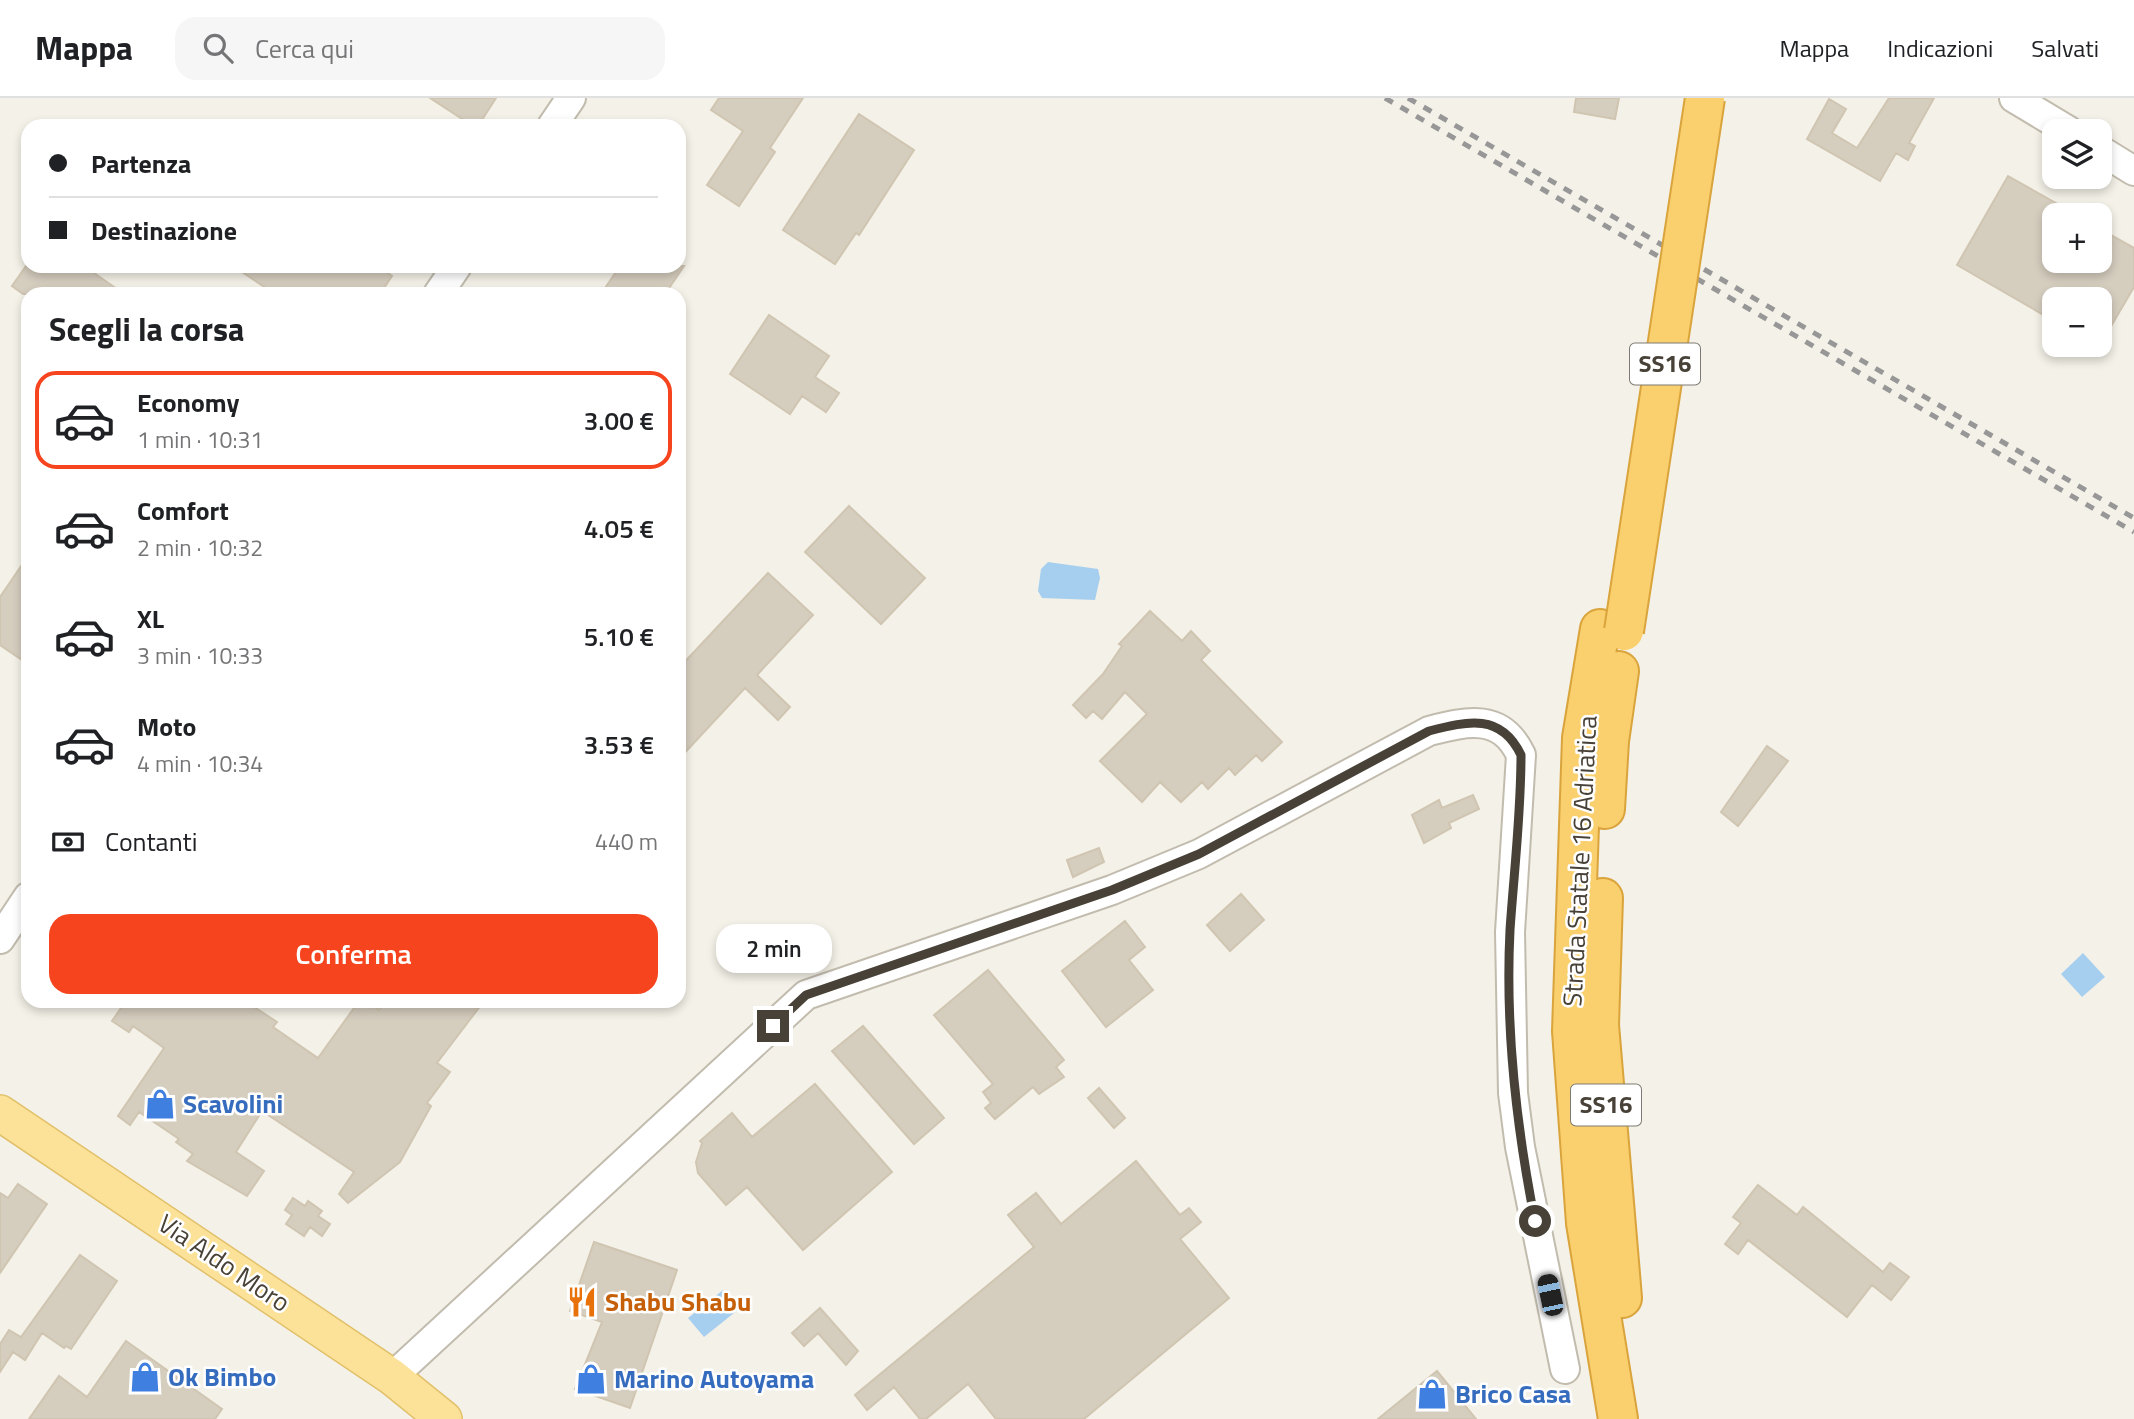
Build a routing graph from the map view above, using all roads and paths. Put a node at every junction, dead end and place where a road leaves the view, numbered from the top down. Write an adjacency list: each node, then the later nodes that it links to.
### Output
1 (571, 98): 5 (street)
2 (1681, 98): 9 (highway, Strada Statale 16 Adriatica / SS16)
3 (1705, 98): 9 (highway, Strada Statale 16 Adriatica / SS16, bridge)
4 (2014, 98): 6 (street)
5 (557, 119)
6 (2049, 119)
7 (2112, 157): 8 (street)
8 (2134, 171)
9 (1612, 630): 10 (highway, Strada Statale 16 Adriatica / SS16)
10 (1592, 790): 17 (highway, Strada Statale 16 Adriatica / SS16); 18 (highway, Strada Statale 16 Adriatica / SS16)
11 (21, 908): 12 (street)
12 (0, 939)
13 (0, 1112): 15 (main road, Via Aldo Moro)
14 (1565, 1369): 15 (street)
15 (393, 1377): 16 (main road, Via Aldo Moro)
16 (444, 1419)
17 (1618, 1419)
18 (1641, 1419)

